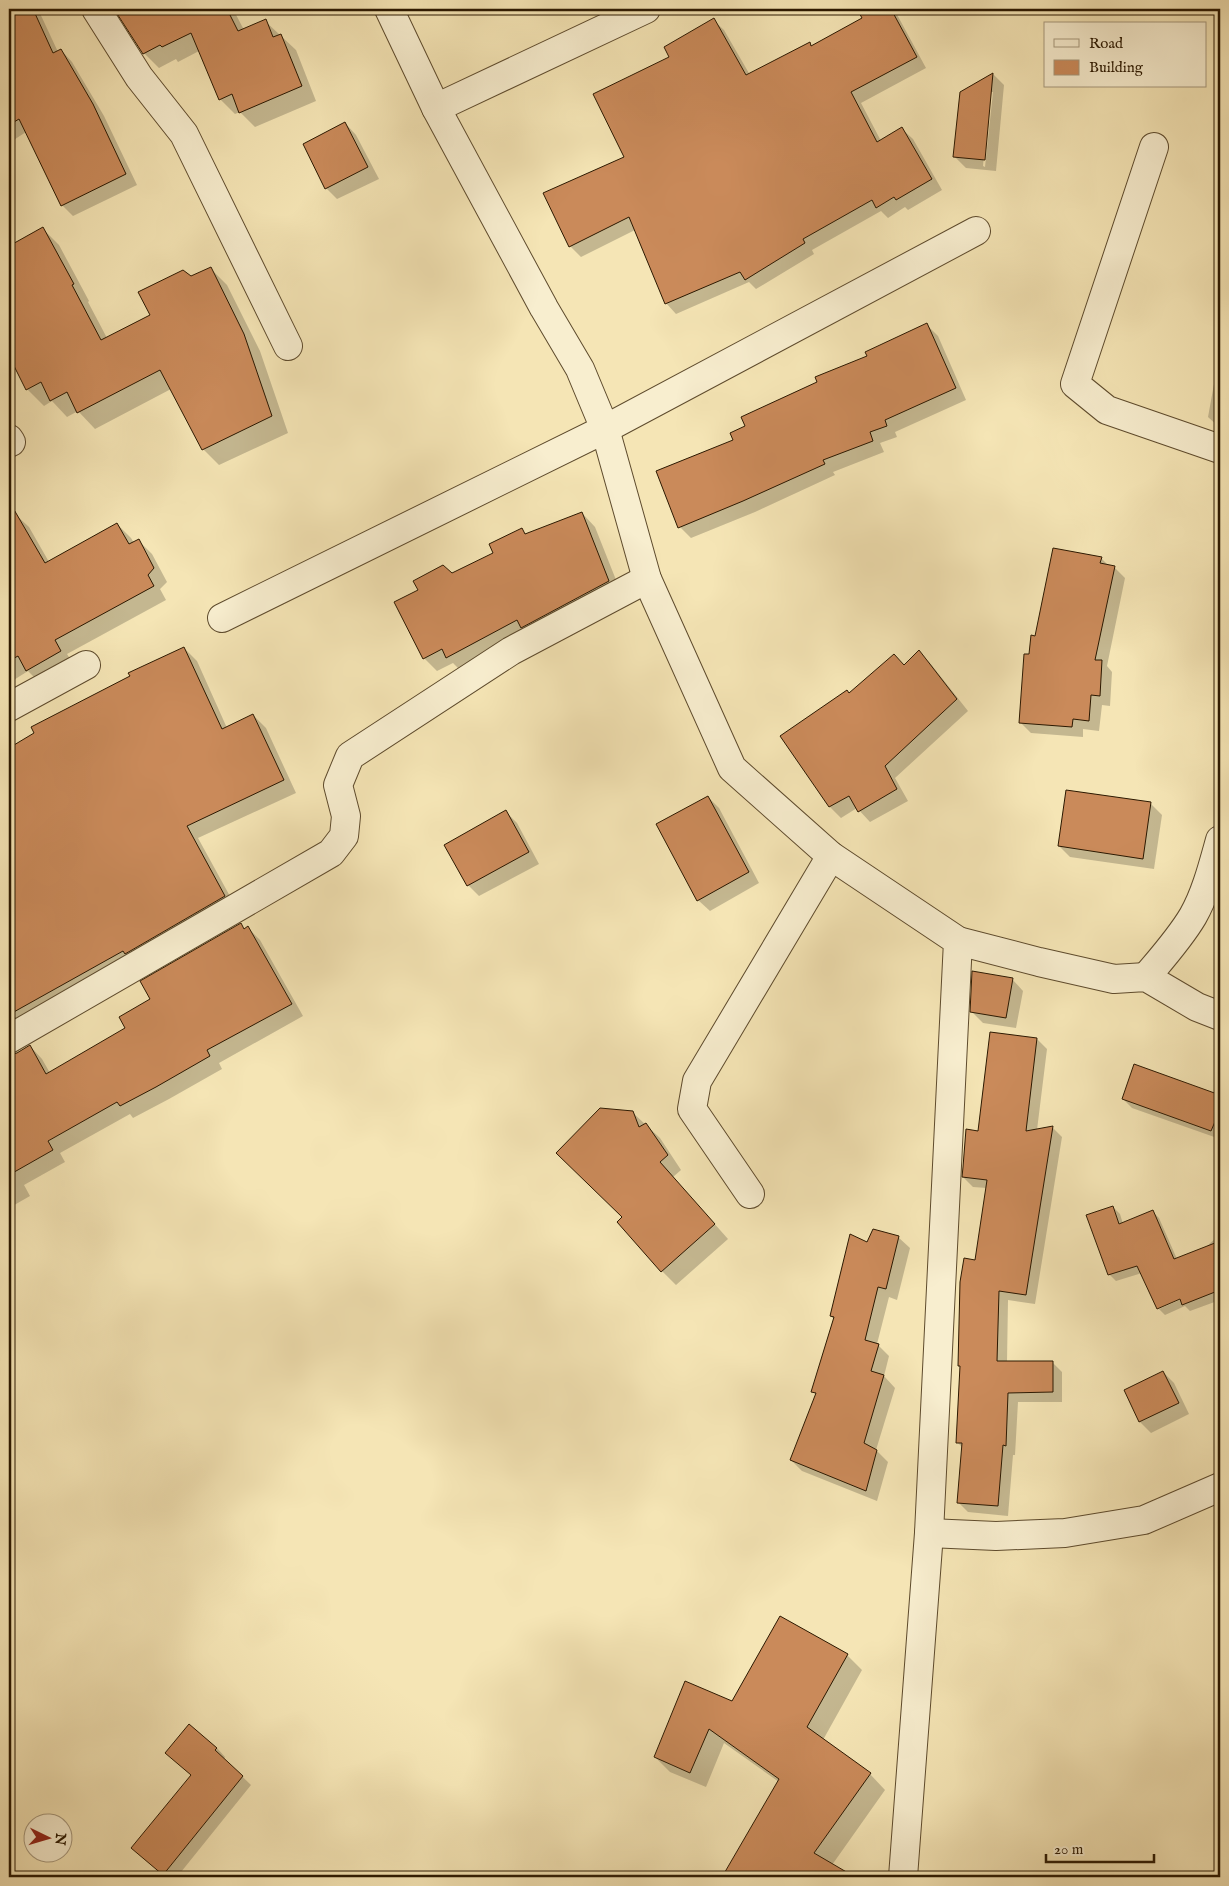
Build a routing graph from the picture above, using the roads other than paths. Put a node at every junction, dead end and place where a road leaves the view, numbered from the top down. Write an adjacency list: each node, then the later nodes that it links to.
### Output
1 (96, 9): 7 (street)
2 (389, 9): 4 (street)
3 (646, 9): 4 (street)
4 (436, 108): 8 (street)
5 (1154, 147): 9 (street)
6 (976, 231): 8 (street)
7 (288, 346)
8 (605, 429): 10 (street); 11 (street)
9 (1220, 449)
10 (646, 579): 15 (street); 19 (street)
11 (222, 618)
12 (86, 665): 13 (street)
13 (9, 708)
14 (1220, 840): 17 (street)
15 (831, 856): 16 (street); 20 (street)
16 (958, 942): 17 (street); 22 (street)
17 (1146, 977): 18 (street)
18 (1220, 1016)
19 (9, 1039)
20 (750, 1194)
21 (1220, 1487): 22 (street)
22 (929, 1533): 23 (street)
23 (902, 1877)

